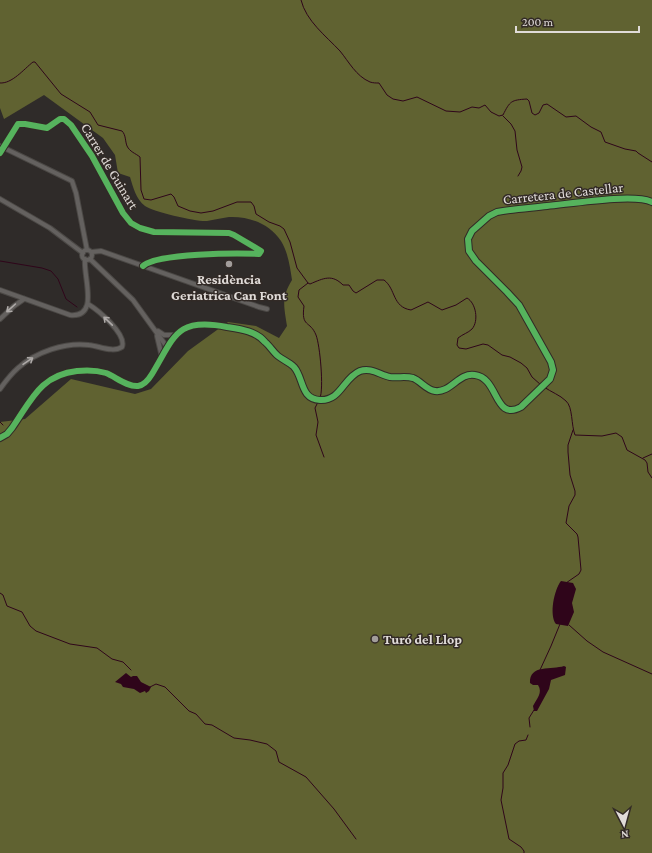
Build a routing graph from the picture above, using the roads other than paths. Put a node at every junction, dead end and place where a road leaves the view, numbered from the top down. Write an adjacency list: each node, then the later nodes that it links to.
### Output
1 (2, 147): 2 (street, Carrer de Guinart); 5 (street); 9 (street, Carrer de Guinart)
2 (0, 153)
3 (0, 200): 7 (street)
4 (652, 202): 16 (street, Carretera de Castellar)
5 (87, 250): 6 (street); 7 (street)
6 (92, 252): 8 (street); 9 (street)
7 (83, 253): 8 (street)
8 (88, 259): 12 (street); 15 (street)
9 (143, 266): 13 (street)
10 (0, 290): 11 (street)
11 (24, 299): 12 (street); 14 (street, one-way to 14)
12 (88, 304): 19 (street, one-way to 12)
13 (267, 309)
14 (0, 319)
15 (154, 328): 16 (street); 17 (street); 18 (street)
16 (175, 335): 17 (street, Carretera de Castellar)
17 (167, 347): 18 (street, Carretera de Castellar)
18 (162, 357): 20 (street, Carretera de Castellar)
19 (0, 389)
20 (0, 438)

